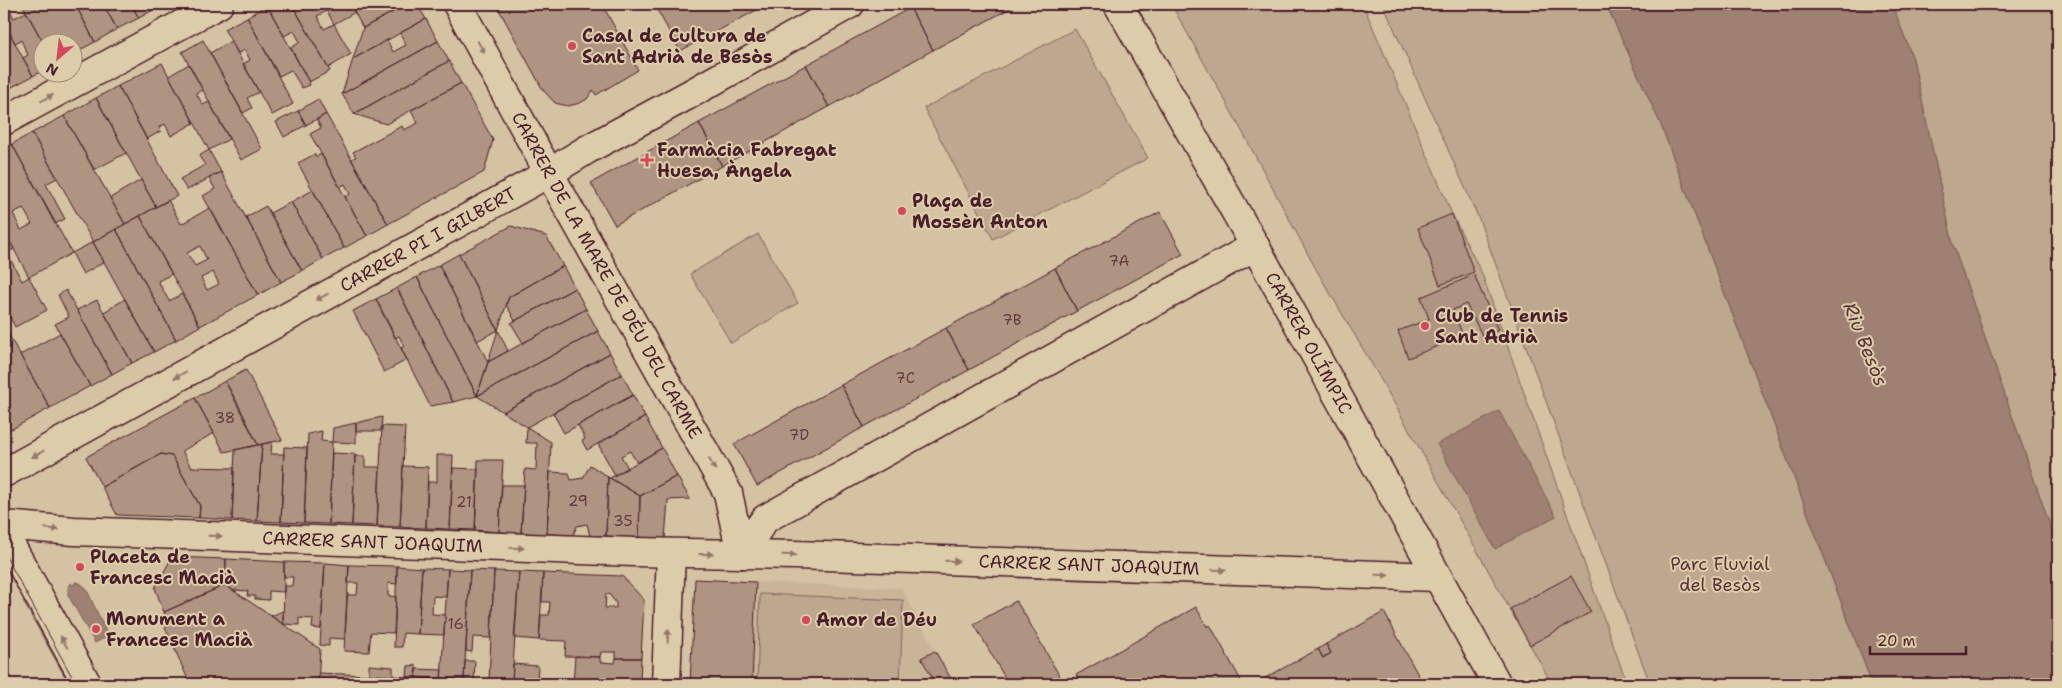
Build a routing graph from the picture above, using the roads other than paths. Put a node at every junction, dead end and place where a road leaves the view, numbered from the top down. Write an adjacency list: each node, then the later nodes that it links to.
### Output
1 (219, 4): 5 (street, one-way to 1)
2 (457, 4): 6 (street, CARRER DE LA MARE DE DÉU DEL CARME, one-way to 6)
3 (850, 4): 6 (street, CARRER PI I GILBERT)
4 (1118, 4): 7 (street, CARRER OLÍMPIC)
5 (4, 121)
6 (549, 173): 8 (street, CARRER PI I GILBERT, one-way to 8); 12 (street, CARRER DE LA MARE DE DÉU DEL CARME, one-way to 12)
7 (1255, 246): 12 (street); 13 (street, CARRER OLÍMPIC)
8 (4, 473)
9 (4, 525): 11 (street, CARRER SANT JOAQUIM, one-way to 11)
10 (4, 533): 14 (street, one-way to 10)
11 (671, 553): 12 (street, CARRER SANT JOAQUIM, one-way to 12); 15 (street, one-way to 11)
12 (741, 554): 13 (street, CARRER SANT JOAQUIM, one-way to 13)
13 (1437, 578): 16 (street, CARRER OLÍMPIC)
14 (88, 684)
15 (666, 684)
16 (1497, 684)

